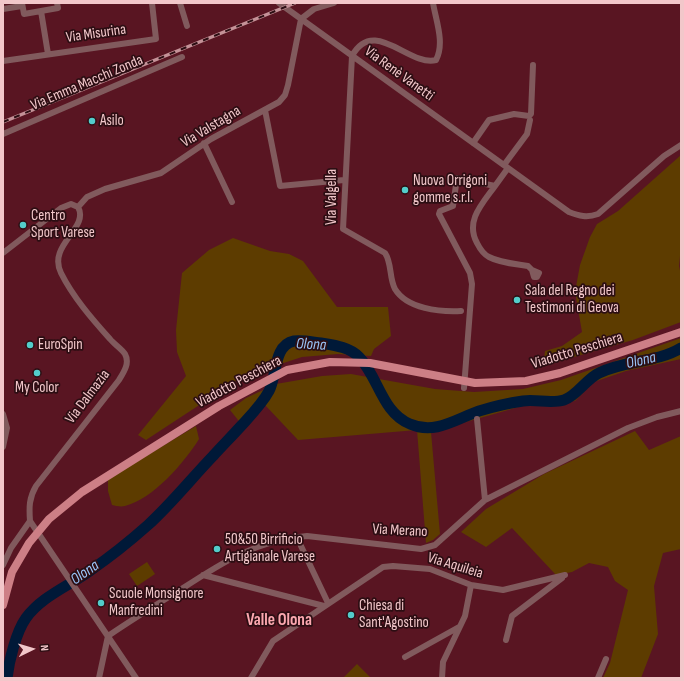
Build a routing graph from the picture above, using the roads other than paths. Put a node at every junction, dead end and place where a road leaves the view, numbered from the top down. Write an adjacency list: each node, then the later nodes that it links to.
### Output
1 (57, 3): 9 (street)
2 (152, 3): 12 (street, Via Misurina)
3 (180, 3): 11 (street)
4 (279, 3): 10 (street, Via Renè Vanetti)
5 (334, 3): 10 (street)
6 (433, 3): 13 (street)
7 (22, 4): 8 (street); 9 (street)
8 (3, 9)
9 (41, 11): 12 (street)
10 (301, 19): 13 (street, Via Renè Vanetti); 17 (street, Via Valstagna)
11 (187, 26)
12 (48, 54): 15 (street, Via Misurina)
13 (352, 56): 21 (street, Via Renè Vanetti); 24 (street, Via Valgella)
14 (182, 57): 19 (street, Via Emma Macchi Zonda)
15 (3, 60)
16 (533, 65): 21 (street)
17 (265, 110): 20 (street, Via Valstagna); 24 (street)
18 (530, 120): 23 (street)
19 (3, 134)
20 (204, 143): 26 (street); 27 (street, Via Valstagna)
21 (473, 143): 23 (street, Via Renè Vanetti)
22 (681, 145): 23 (street, Via Renè Vanetti)
23 (506, 167): 25 (street)
24 (344, 180): 30 (street, Via Valgella)
25 (494, 186): 29 (street); 32 (street)
26 (232, 202)
27 (78, 207): 28 (street); 38 (street, Via Dalmazia)
28 (3, 253)
29 (532, 270)
30 (461, 311)
31 (681, 332): 44 (main road, Viadotto Peschiera)
32 (464, 388)
33 (681, 411): 37 (street, Via Merano)
34 (3, 414): 36 (street)
35 (478, 419): 37 (street)
36 (3, 447)
37 (485, 500): 41 (street, Via Merano)
38 (30, 521): 40 (street); 46 (street)
39 (301, 546): 43 (street)
40 (3, 565)
41 (203, 575): 43 (street); 46 (street, Via Merano)
42 (471, 585): 43 (street, Via Aquileia); 45 (street); 47 (street, Via Aquileia)
43 (326, 604): 52 (street, Via Aquileia)
44 (3, 605)
45 (459, 627): 48 (street); 53 (street)
46 (108, 636): 50 (street); 51 (street)
47 (506, 640)
48 (405, 657)
49 (606, 660): 54 (street)
50 (99, 678)
51 (136, 678)
52 (251, 678)
53 (442, 678)
54 (598, 678)

